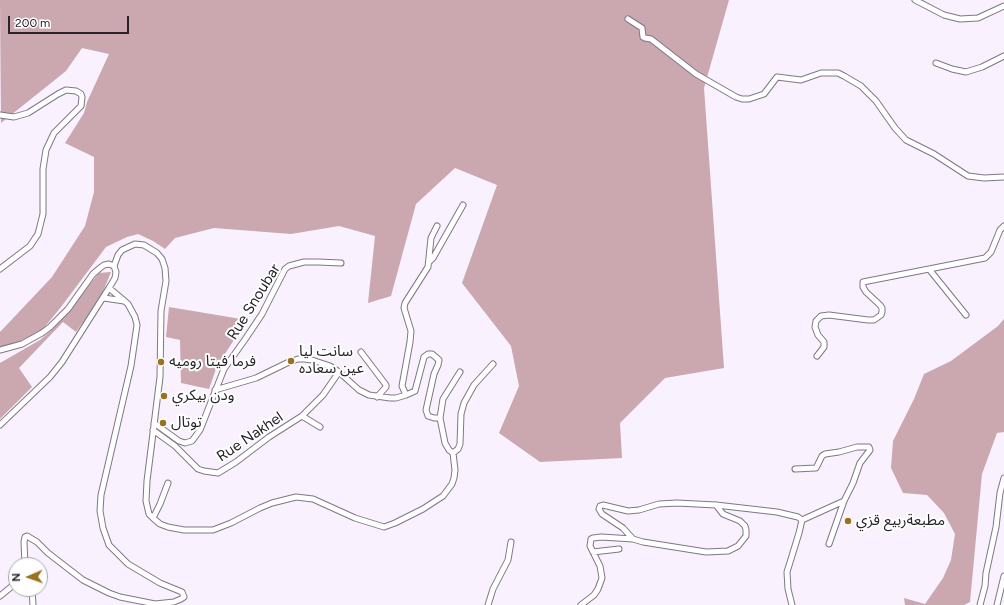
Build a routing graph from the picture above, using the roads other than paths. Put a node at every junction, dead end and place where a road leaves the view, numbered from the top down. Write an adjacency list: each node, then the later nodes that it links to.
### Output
1 (915, 0): 2 (street)
2 (1004, 6)
3 (628, 19): 7 (street)
4 (1004, 56): 5 (street)
5 (936, 63)
6 (0, 115): 14 (street)
7 (1004, 177)
8 (463, 205): 11 (street)
9 (438, 226): 11 (street)
10 (1004, 226): 15 (street)
11 (429, 262): 27 (street)
12 (341, 263): 26 (street, Rue Snoubar)
13 (114, 266): 16 (street); 20 (street); 31 (street)
14 (0, 268)
15 (929, 268): 19 (street); 22 (street)
16 (109, 288): 17 (street); 18 (street)
17 (104, 298): 18 (street); 32 (street)
18 (125, 301): 48 (street)
19 (966, 315)
20 (0, 350)
21 (361, 352): 28 (street)
22 (817, 356)
23 (493, 364): 35 (street)
24 (339, 372): 26 (street); 28 (street); 29 (street, Rue Nakhel)
25 (460, 372): 30 (street)
26 (214, 390): 31 (street, Rue Snoubar)
27 (406, 396): 28 (street); 30 (street)
28 (377, 397)
29 (302, 416): 33 (street, Rue Nakhel); 34 (street, Rue Nakhel)
30 (440, 418): 35 (street)
31 (154, 422): 34 (street)
32 (0, 425)
33 (320, 427)
34 (152, 430): 41 (street)
35 (453, 453): 41 (street)
36 (795, 469): 39 (street)
37 (1004, 478): 53 (street)
38 (168, 483): 41 (street)
39 (844, 501): 42 (street); 45 (street)
40 (716, 505): 42 (street); 43 (street); 43 (street)
41 (153, 518)
42 (802, 520): 52 (street)
43 (633, 539): 47 (street)
44 (511, 542): 50 (street)
45 (829, 544)
46 (619, 549): 47 (street)
47 (593, 552): 51 (street)
48 (25, 557)
49 (1004, 576): 54 (street)
50 (488, 605)
51 (581, 605)
52 (792, 605)
53 (980, 605)
54 (997, 605)

